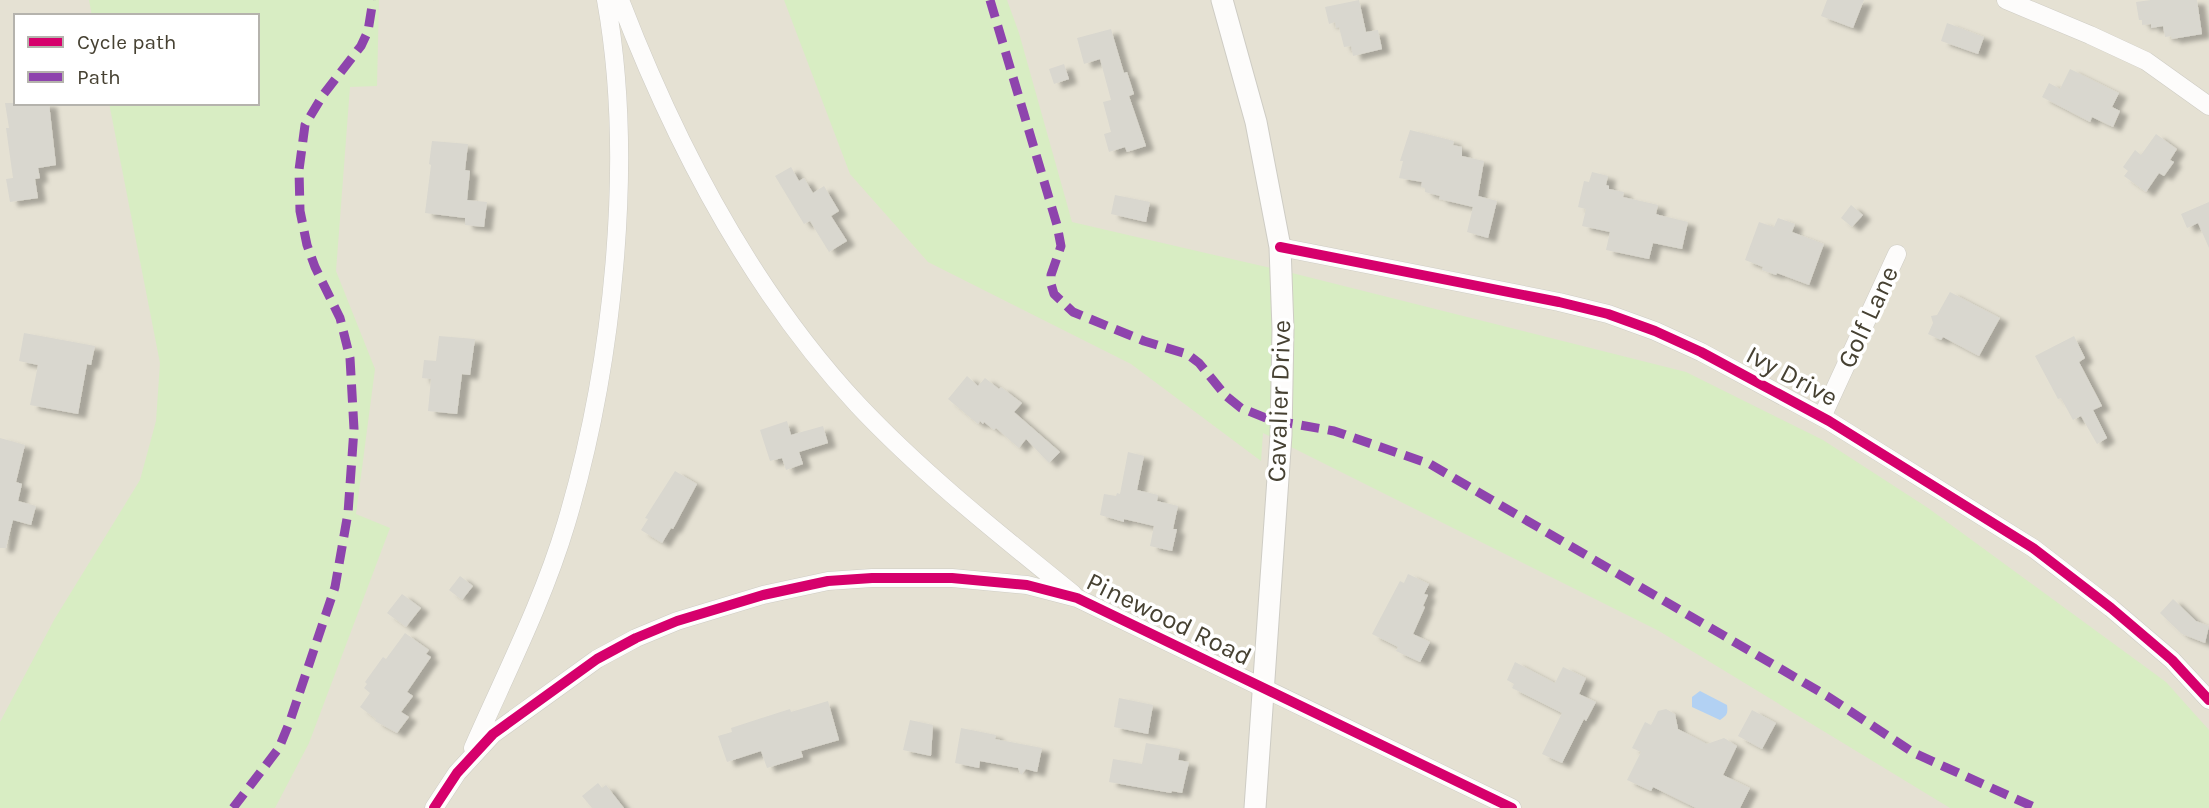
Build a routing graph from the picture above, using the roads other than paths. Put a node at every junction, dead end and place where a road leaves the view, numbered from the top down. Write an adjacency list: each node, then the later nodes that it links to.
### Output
1 (606, 0): 12 (street)
2 (620, 0): 9 (street)
3 (1222, 0): 6 (street, Cavalier Drive)
4 (2006, 0): 5 (street)
5 (2209, 106)
6 (1280, 247): 8 (street, Ivy Drive); 10 (street, Cavalier Drive)
7 (1897, 254): 8 (street, Golf Lane)
8 (1822, 417): 11 (street, Ivy Drive)
9 (1077, 598): 10 (street, Pinewood Road); 12 (street, Pinewood Road)
10 (1263, 689): 14 (street, Cavalier Drive); 15 (street, Pinewood Road)
11 (2209, 699)
12 (467, 761): 13 (street, Pinewood Road)
13 (434, 808)
14 (1255, 808)
15 (1512, 808)

